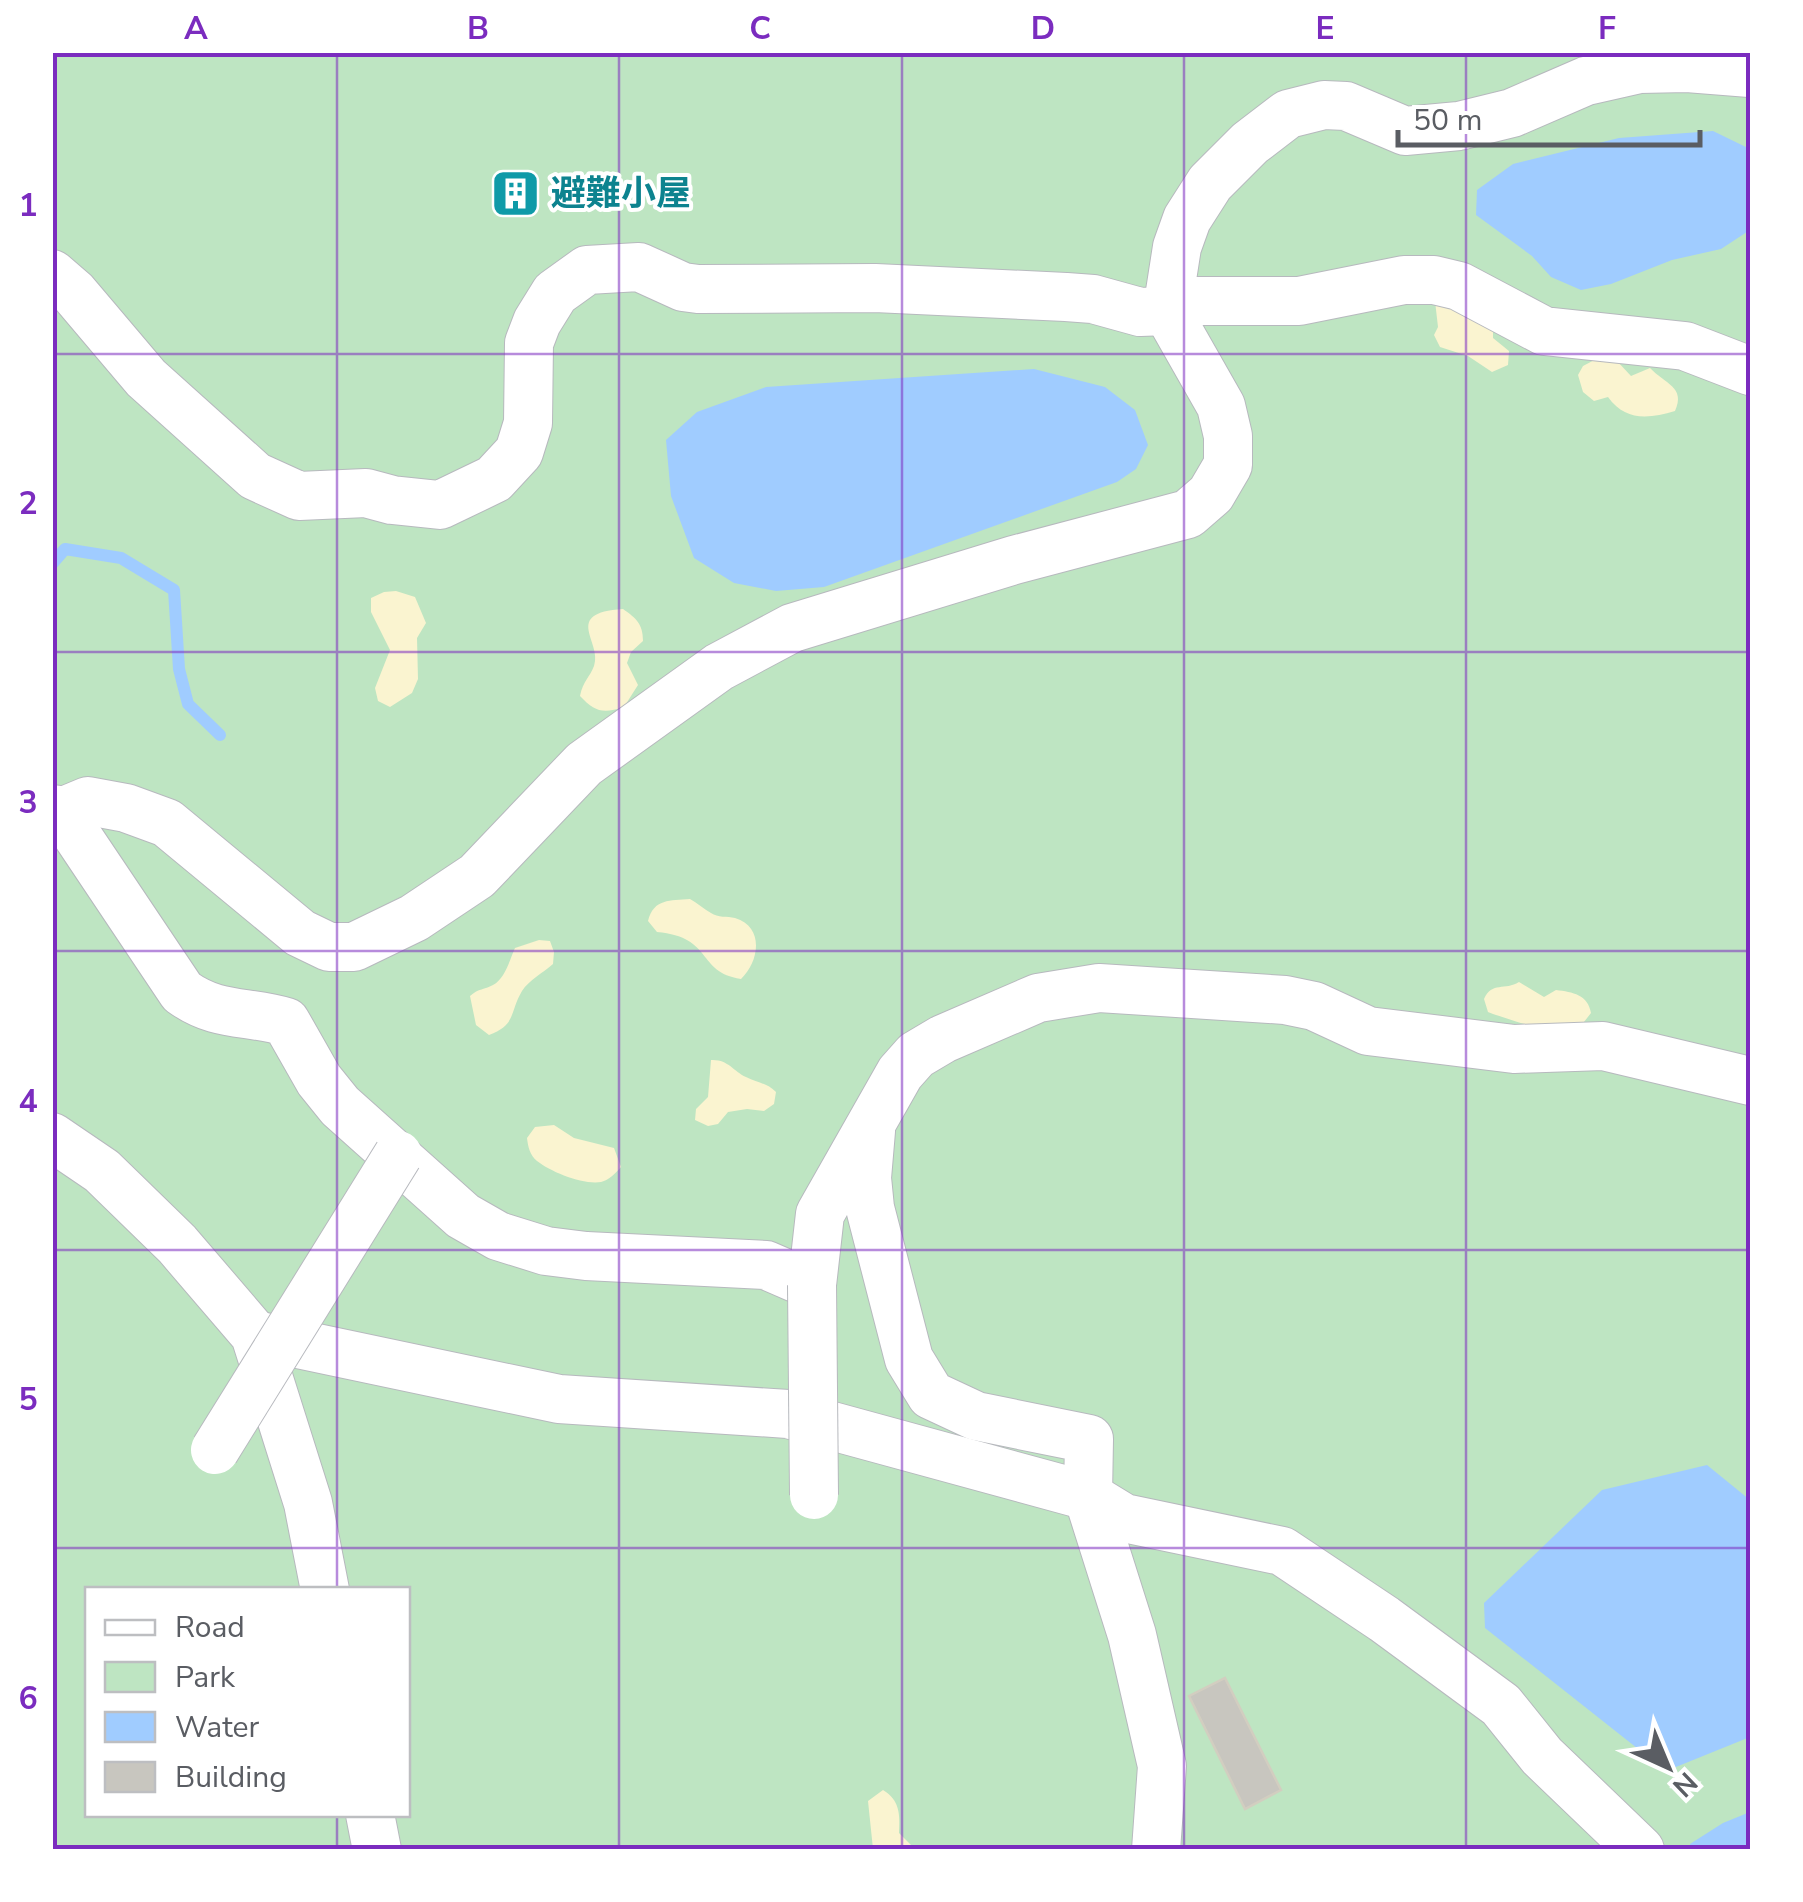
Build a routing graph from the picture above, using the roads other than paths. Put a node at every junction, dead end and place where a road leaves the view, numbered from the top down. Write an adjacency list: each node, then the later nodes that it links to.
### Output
1 (1750, 73): 3 (street)
2 (52, 274): 3 (street)
3 (1167, 311): 4 (street); 5 (street)
4 (1750, 371)
5 (55, 812): 9 (street)
6 (1750, 1081): 7 (street)
7 (872, 1118): 10 (street); 14 (street)
8 (52, 1136): 11 (street)
9 (398, 1155): 10 (street); 12 (street, bridge)
10 (812, 1284): 13 (street, bridge)
11 (255, 1335): 14 (street); 15 (street)
12 (215, 1450)
13 (814, 1495)
14 (1088, 1496): 18 (street); 19 (street)
15 (324, 1587)
16 (371, 1817): 17 (street)
17 (377, 1850)
18 (1156, 1850)
19 (1640, 1850)

